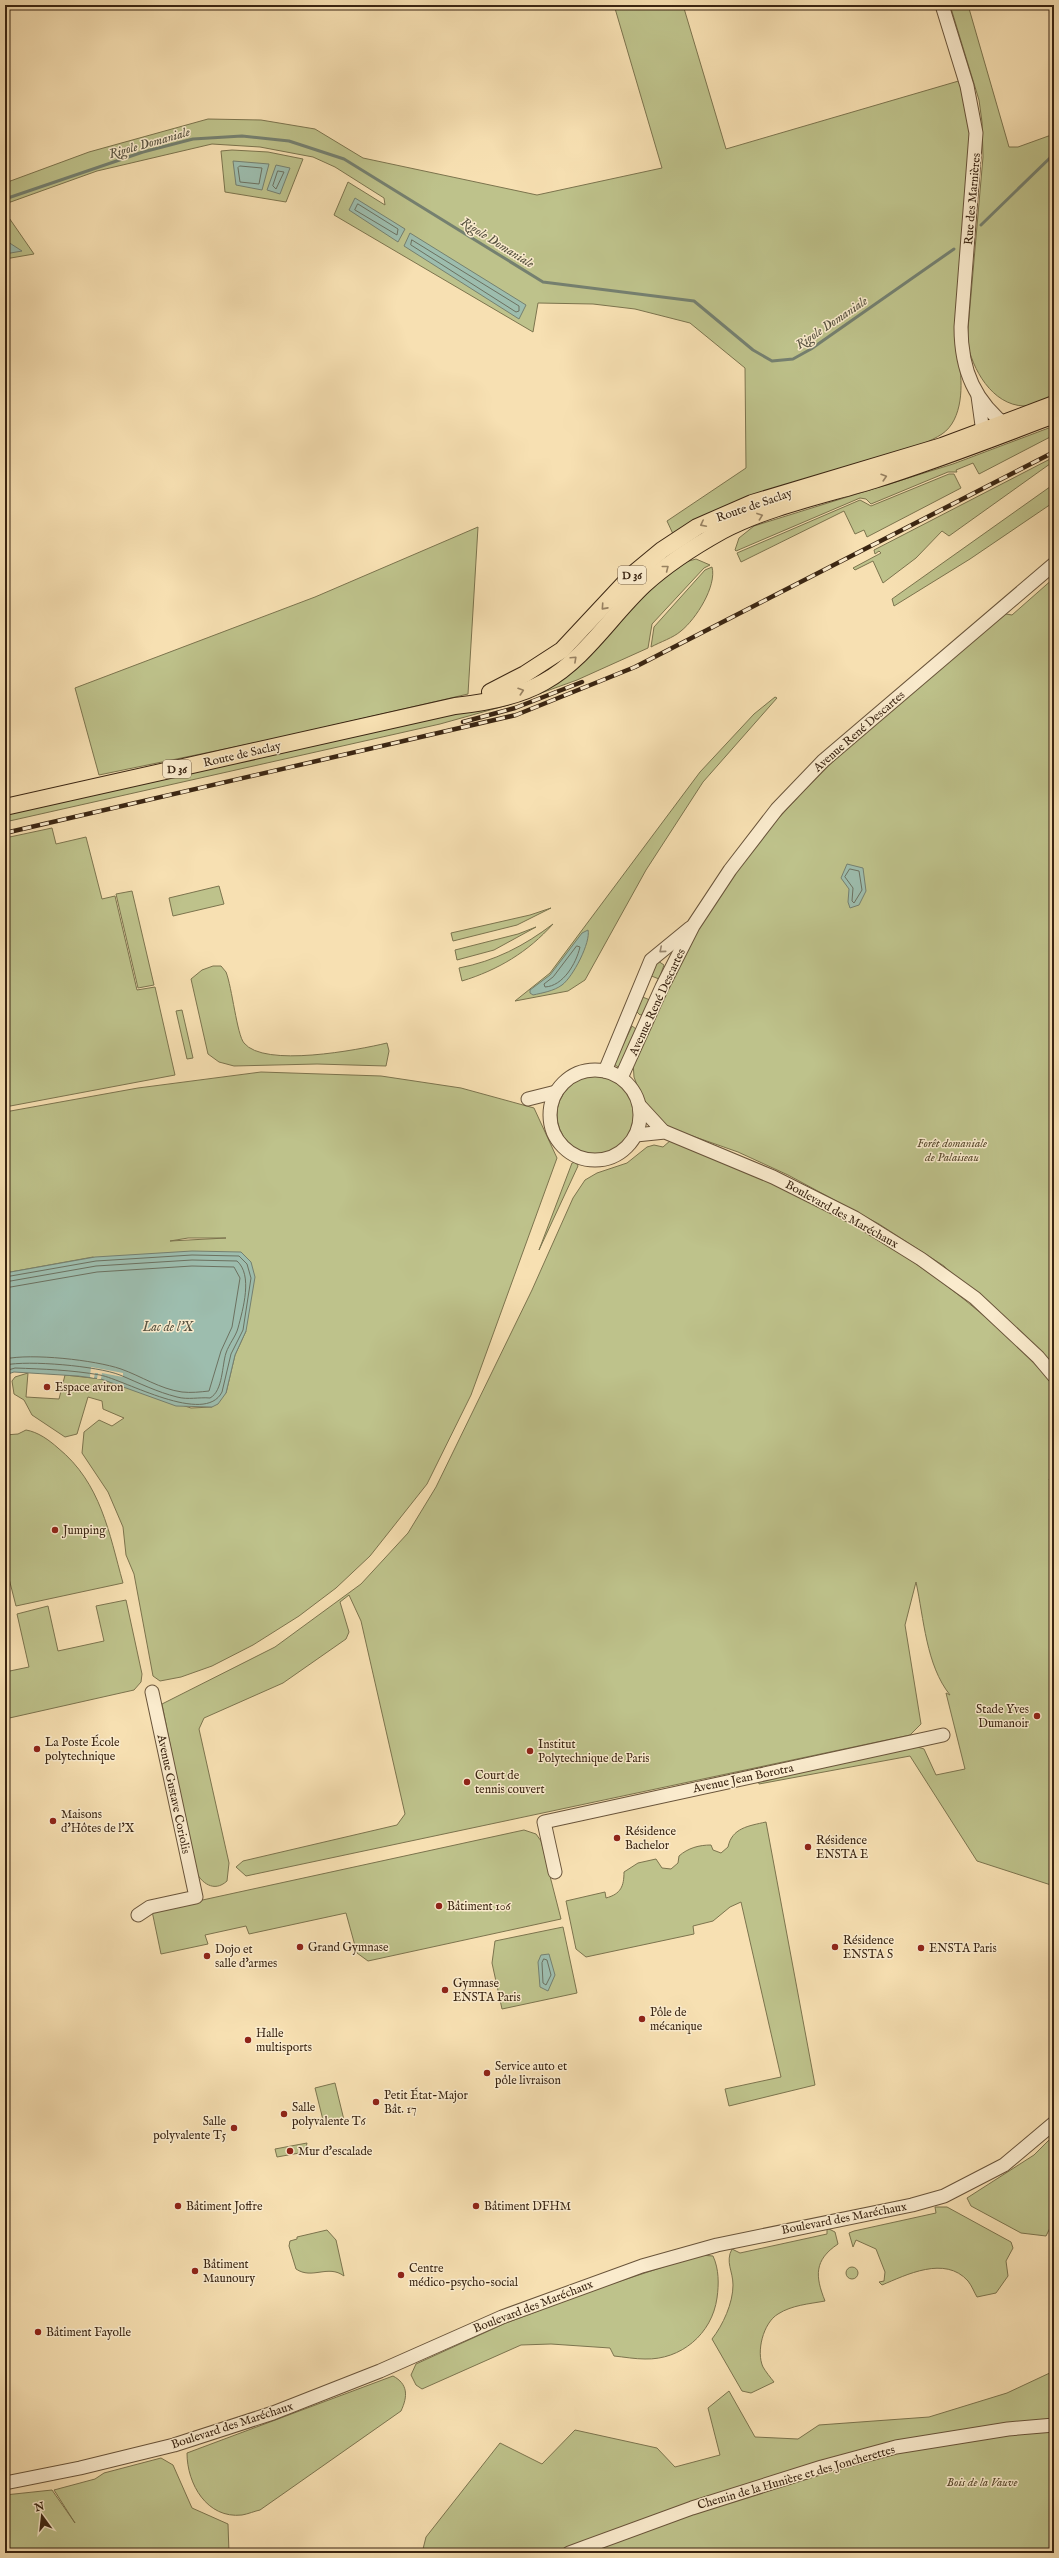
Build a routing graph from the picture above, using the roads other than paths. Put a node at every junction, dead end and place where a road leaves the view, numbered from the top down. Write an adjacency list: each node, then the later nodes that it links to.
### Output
1 (942, 5): 2 (street, Rue des Marnières)
2 (978, 394): 5 (street, Rue des Marnières); 6 (street, Rue des Marnières)
3 (1054, 404): 5 (main road, Route de Saclay / D 36)
4 (1054, 415): 5 (main road, Route de Saclay / D 36)
5 (1008, 427): 6 (main road, Route de Saclay / D 36)
6 (983, 436): 8 (main road, Route de Saclay / D 36)
7 (1054, 564): 9 (street, Avenue René Descartes)
8 (5, 807)
9 (693, 926): 10 (street, Avenue René Descartes, one-way to 10); 11 (street, Avenue René Descartes)
10 (605, 1071): 11 (street); 12 (street)
11 (621, 1078): 13 (street)
12 (556, 1092): 14 (street); 14 (street)
13 (640, 1106): 15 (street, Boulevard des Maréchaux); 16 (street)
14 (550, 1118): 16 (street)
15 (663, 1131): 16 (street); 17 (street, Boulevard des Maréchaux)
16 (636, 1135)
17 (1054, 1376)
18 (152, 1692): 21 (street, Avenue Gustave Coriolis)
19 (943, 1735): 20 (street, Avenue Jean Borotra)
20 (555, 1872)
21 (138, 1916)
22 (1054, 2123): 24 (street, Boulevard des Maréchaux)
23 (1054, 2425): 25 (street, Chemin de la Hunière et des Joncherettes)
24 (5, 2483)
25 (569, 2553)

